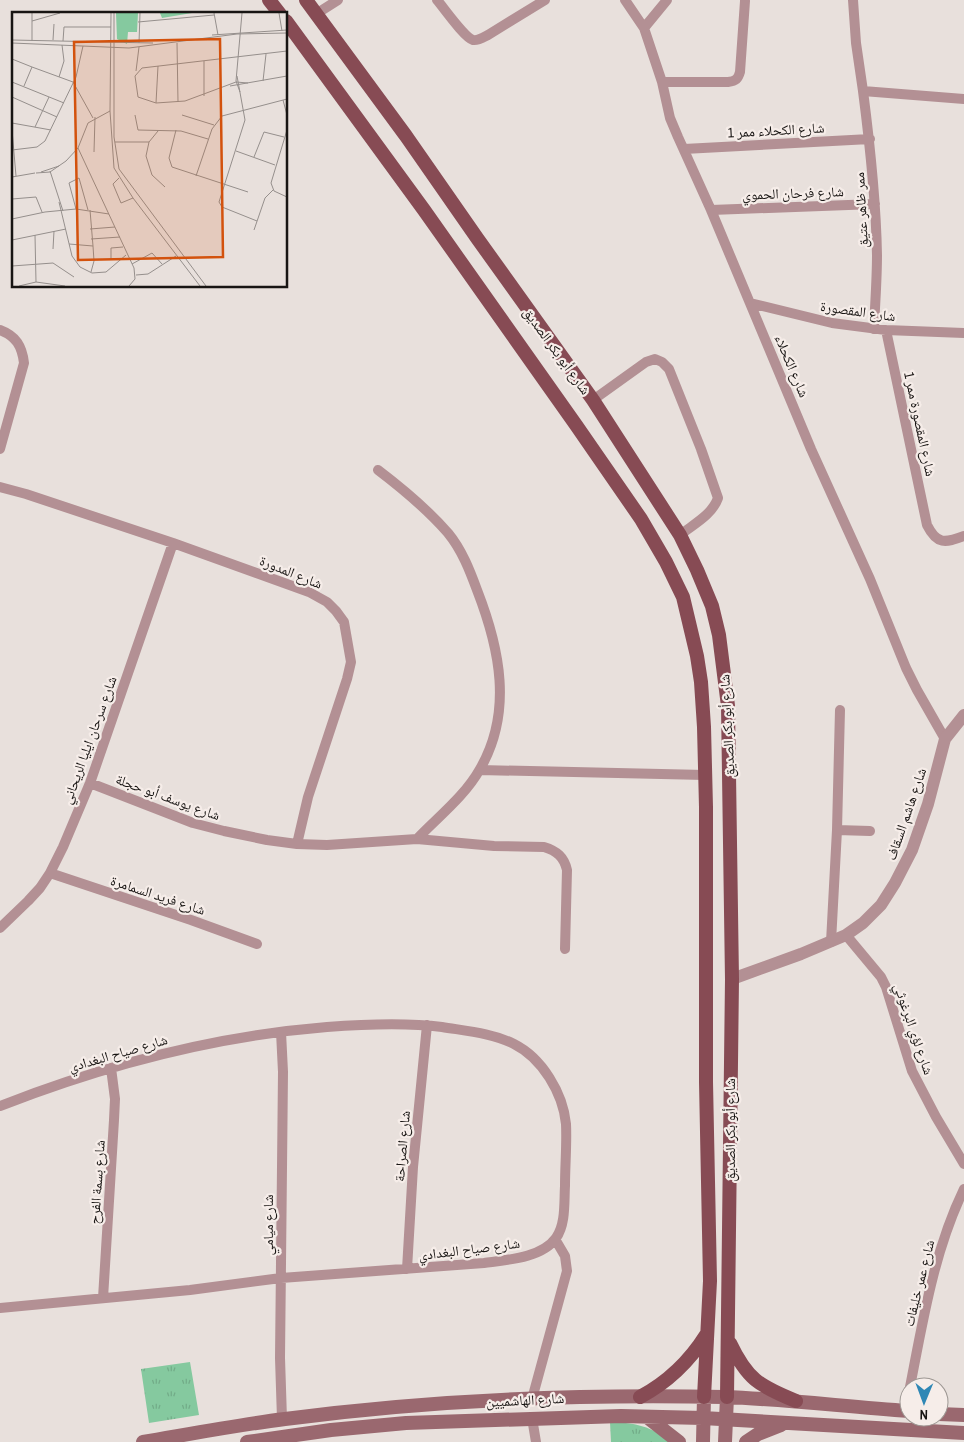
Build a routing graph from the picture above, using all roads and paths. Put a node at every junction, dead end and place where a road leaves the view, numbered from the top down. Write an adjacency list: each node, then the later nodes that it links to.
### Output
1 (269, 0): 10 (main road)
2 (306, 0): 11 (main road, شارع أبو بكر الصديق)
3 (338, 0): 11 (street)
4 (437, 0): 5 (street)
5 (545, 0)
6 (626, 0): 13 (street, شارع الكحلاء)
7 (667, 0): 13 (street)
8 (853, 0): 15 (street, ممر ظاهر عتيق)
9 (746, 1): 14 (street)
10 (278, 12)
11 (316, 14): 26 (main road, شارع أبو بكر الصديق)
12 (288, 24): 37 (main road, شارع أبو بكر الصديق)
13 (644, 28): 14 (street, شارع الكحلاء)
14 (662, 82): 18 (street, شارع الكحلاء)
15 (863, 91): 16 (street); 17 (street, ممر ظاهر عتيق)
16 (964, 99)
17 (870, 139): 18 (street, شارع الكحلاء ممر 1); 19 (street, ممر ظاهر عتيق)
18 (684, 149): 20 (street, شارع الكحلاء)
19 (875, 204): 20 (street, شارع فرحان الحموي); 22 (street, ممر ظاهر عتيق)
20 (711, 210): 21 (street, شارع الكحلاء)
21 (750, 303): 22 (street, شارع المقصورة); 35 (street, شارع الكحلاء)
22 (874, 328): 24 (street, شارع المقصورة)
23 (0, 330): 27 (street)
24 (886, 330): 25 (street, شارع المقصورة); 31 (street, شارع المقصورة ممر 1)
25 (964, 333)
26 (593, 400): 30 (main road, شارع أبو بكر الصديق); 30 (street)
27 (0, 449)
28 (378, 470): 36 (street)
29 (0, 487): 32 (street, شارع المدورة)
30 (680, 535): 49 (main road, شارع أبو بكر الصديق)
31 (964, 536)
32 (173, 543): 38 (street, شارع سرحان ايليا الريحاني); 42 (street, شارع المدورة)
33 (840, 710): 39 (street)
34 (964, 714): 35 (street, شارع هاشم السقاف)
35 (945, 739): 45 (street, شارع هاشم السقاف)
36 (480, 770): 37 (street); 41 (street)
37 (705, 775): 53 (main road, شارع أبو بكر الصديق)
38 (90, 783): 42 (street, شارع يوسف أبو حجلة); 43 (street, شارع سرحان ايليا الريحاني)
39 (837, 830): 40 (street); 46 (street)
40 (870, 831)
41 (417, 839): 42 (street, شارع يوسف أبو حجلة); 48 (street, شارع يوسف أبو حجلة)
42 (297, 844)
43 (50, 873): 44 (street, شارع سرحان ايليا الريحاني); 47 (street, شارع فريد السمامرة)
44 (0, 928)
45 (846, 935): 46 (street, شارع هاشم السقاف); 56 (street, شارع لؤي البرغوثي)
46 (831, 942): 49 (street, شارع هاشم السقاف)
47 (257, 944)
48 (565, 949)
49 (732, 979): 54 (main road, شارع أبو بكر الصديق)
50 (427, 1025): 51 (street, شارع صياح البغدادي); 58 (street, شارع صياح البغدادي); 59 (street, شارع الصراحة)
51 (281, 1032): 52 (street, شارع صياح البغدادي); 60 (street, شارع ميامي)
52 (112, 1068): 55 (street, شارع صياح البغدادي); 61 (street, شارع بسمة الفرح)
53 (706, 1082): 54 (main road); 63 (main road, شارع أبو بكر الصديق)
54 (730, 1082): 64 (main road, شارع أبو بكر الصديق)
55 (0, 1106)
56 (964, 1164)
57 (964, 1189): 65 (street, شارع عمر خليفات)
58 (555, 1239): 59 (street, شارع صياح البغدادي); 69 (street)
59 (407, 1270): 60 (street, شارع صياح البغدادي)
60 (281, 1278): 61 (street, شارع صياح البغدادي); 77 (street, شارع ميامي)
61 (103, 1298): 62 (street, شارع صياح البغدادي)
62 (0, 1308)
63 (706, 1334): 66 (main road); 67 (main road, شارع أبو بكر الصديق)
64 (728, 1338): 68 (main road, شارع أبو بكر الصديق); 70 (main road)
65 (912, 1377)
66 (640, 1397): 67 (main road, شارع الهاشميين); 69 (main road, شارع الهاشميين)
67 (704, 1397): 68 (main road, شارع الهاشميين); 76 (main road)
68 (727, 1397): 70 (main road, شارع الهاشميين); 78 (main road)
69 (532, 1399): 77 (main road, شارع الهاشميين)
70 (796, 1400): 71 (main road, شارع الهاشميين)
71 (899, 1410)
72 (949, 1414): 73 (main road)
73 (964, 1415)
74 (646, 1417): 75 (main road, شارع الهاشميين); 76 (main road, شارع الهاشميين); 84 (main road)
75 (532, 1418): 82 (main road, شارع الهاشميين); 83 (street)
76 (703, 1418): 78 (main road, شارع الهاشميين); 85 (main road)
77 (282, 1419): 81 (main road, شارع الهاشميين)
78 (726, 1419): 79 (main road, شارع الهاشميين); 86 (main road)
79 (795, 1424): 80 (main road, شارع الهاشميين); 87 (main road)
80 (964, 1433)
81 (144, 1442)
82 (247, 1442)
83 (536, 1442)
84 (679, 1442)
85 (703, 1442)
86 (725, 1442)
87 (746, 1442)

